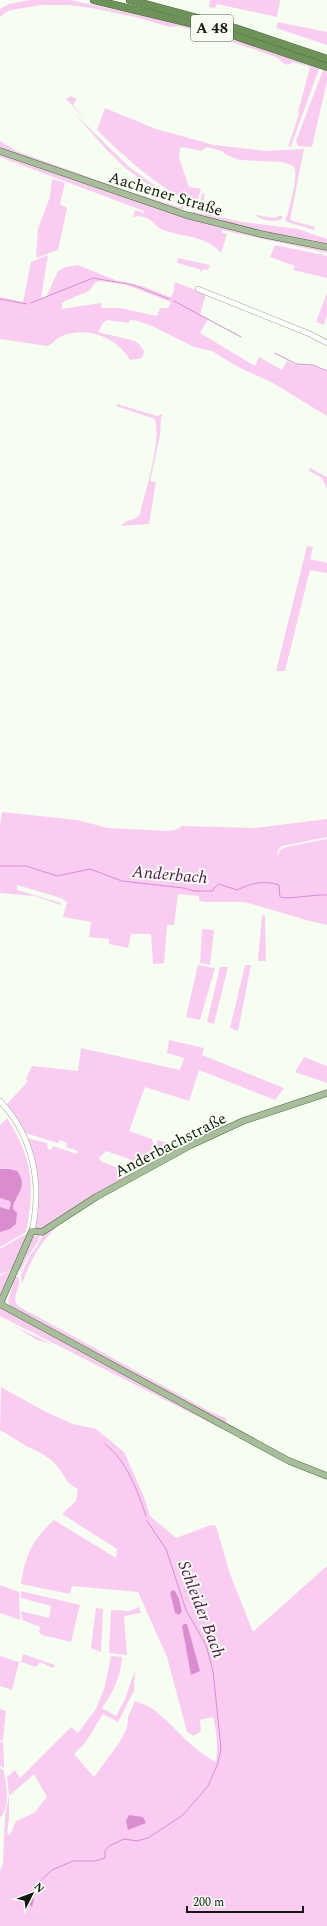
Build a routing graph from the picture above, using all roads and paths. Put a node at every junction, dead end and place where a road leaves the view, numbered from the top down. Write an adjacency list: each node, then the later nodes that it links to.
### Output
1 (94, 0): 4 (highway, A 48)
2 (130, 0): 3 (highway, A 48)
3 (327, 59)
4 (327, 67)
5 (0, 151): 6 (main road, Aachener Straße)
6 (327, 247)
7 (198, 289): 8 (street)
8 (327, 343)
9 (327, 1093): 11 (main road, Anderbachstraße)
10 (0, 1101): 11 (street)
11 (32, 1231): 12 (main road)
12 (0, 1304): 13 (main road)
13 (327, 1476)

